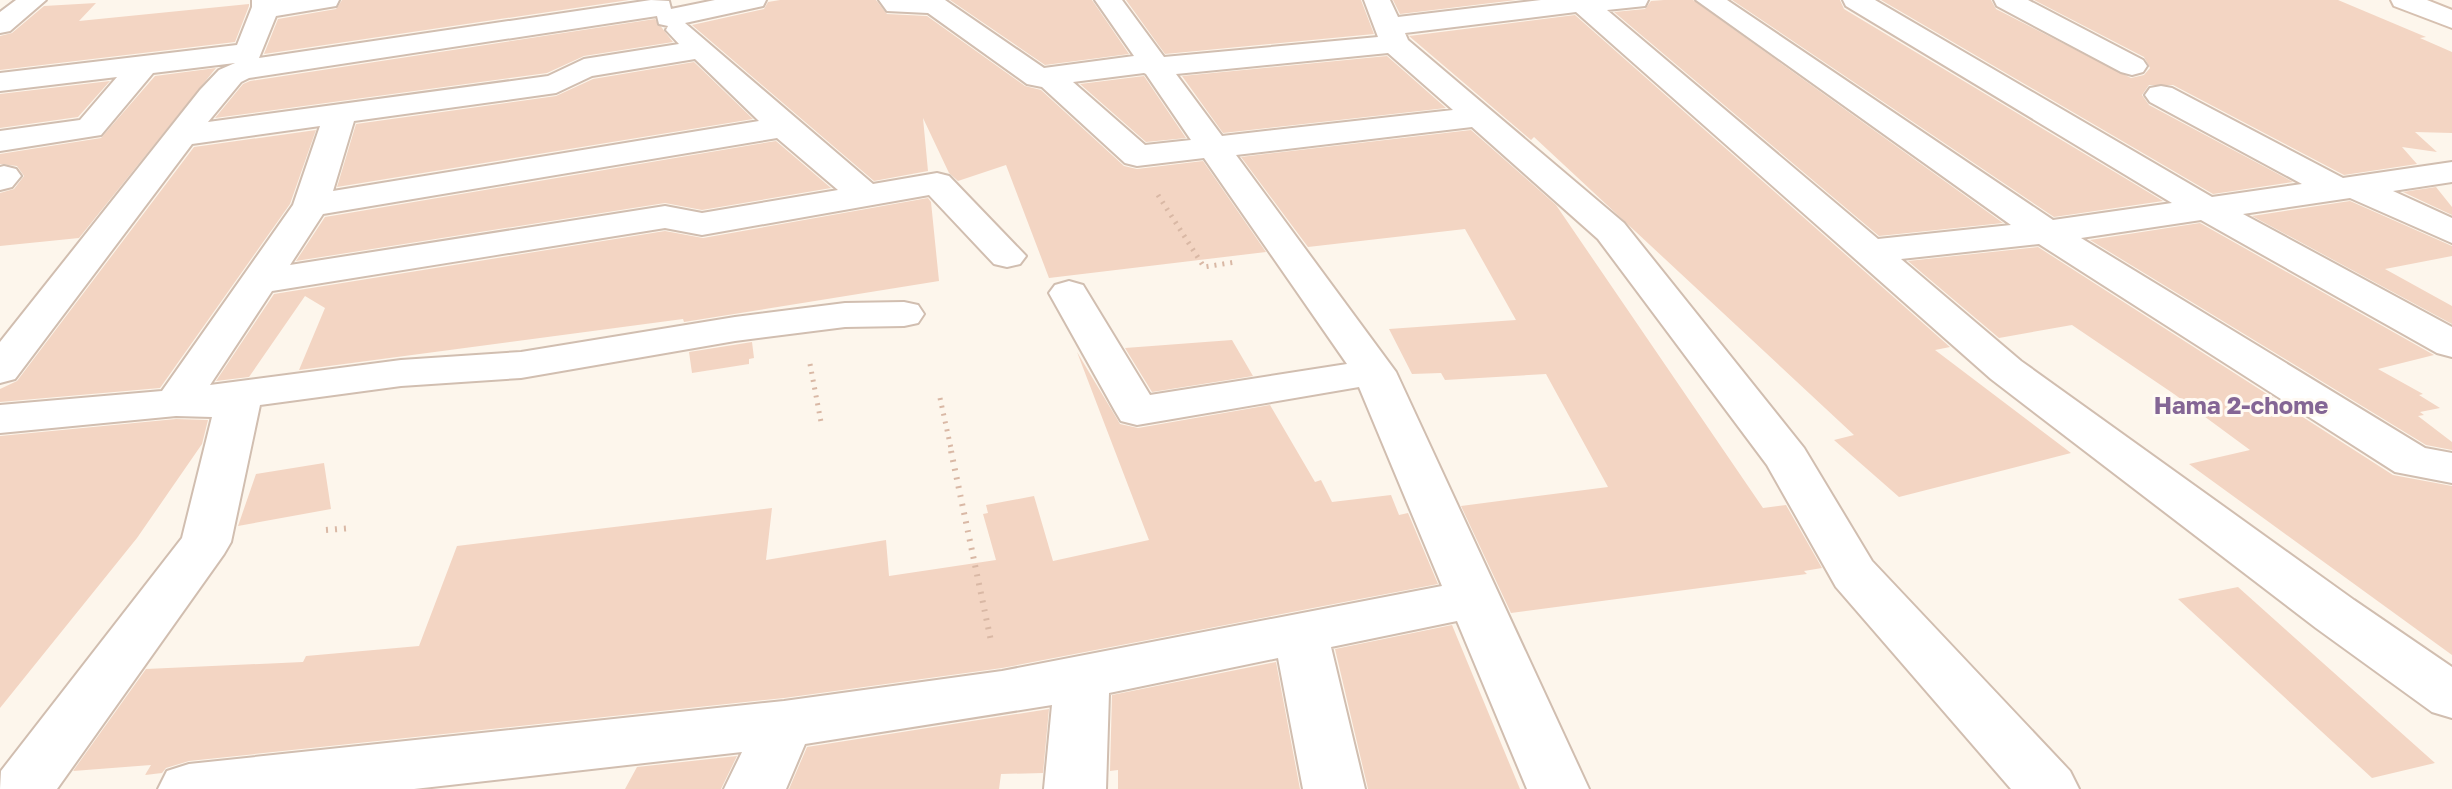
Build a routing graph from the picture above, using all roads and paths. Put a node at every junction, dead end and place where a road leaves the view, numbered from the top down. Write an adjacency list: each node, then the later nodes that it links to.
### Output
1 (33, 0): 16 (street)
2 (326, 0): 12 (street)
3 (753, 0): 13 (street)
4 (892, 0): 21 (street)
5 (1108, 0): 19 (street)
6 (1635, 0): 11 (street)
7 (1709, 0): 36 (street)
8 (1856, 0): 35 (street)
9 (2007, 0): 20 (street)
10 (2404, 0): 14 (street)
11 (1581, 2): 15 (street); 38 (street)
12 (265, 5): 18 (street)
13 (663, 8): 17 (street); 27 (street)
14 (2452, 20)
15 (1386, 24): 19 (street); 25 (street)
16 (0, 25)
17 (699, 50): 24 (street); 26 (street)
18 (144, 65): 22 (street); 28 (street)
19 (1153, 65): 21 (street); 29 (street)
20 (2132, 66)
21 (1049, 77): 30 (street)
22 (0, 82)
23 (2161, 95): 32 (street)
24 (340, 113): 27 (street); 34 (street)
25 (1477, 117): 29 (street); 67 (street)
26 (784, 127): 33 (street); 34 (street)
27 (183, 135): 46 (street)
28 (0, 141)
29 (1216, 148): 30 (street); 39 (street)
30 (1137, 156): 39 (path)
31 (2452, 172): 32 (street)
32 (2349, 189): 35 (street); 37 (street)
33 (865, 195): 40 (street); 41 (street)
34 (311, 205): 41 (street)
35 (2206, 208): 36 (street); 45 (street)
36 (2046, 232): 38 (street); 52 (street)
37 (2452, 232)
38 (1867, 252): 59 (street)
39 (1289, 253): 47 (street)
40 (1007, 256)
41 (259, 281): 49 (street)
42 (1069, 293): 47 (street)
43 (904, 314): 44 (street)
44 (801, 321): 49 (street); 51 (path)
45 (2452, 344)
46 (0, 370)
47 (1374, 372): 55 (street)
48 (940, 398): 58 (path)
49 (176, 403): 50 (street); 61 (street)
50 (0, 419)
51 (821, 422)
52 (2452, 468)
53 (352, 528): 54 (path)
54 (326, 530)
55 (1473, 599): 56 (street); 66 (street)
56 (1301, 634): 57 (street); 65 (street)
57 (1082, 677): 58 (street); 64 (street)
58 (1002, 693): 60 (street)
59 (2452, 696)
60 (784, 724): 62 (street); 63 (street)
61 (23, 789)
62 (189, 789)
63 (755, 789)
64 (1075, 789)
65 (1334, 789)
66 (1558, 789)
67 (2048, 789)

